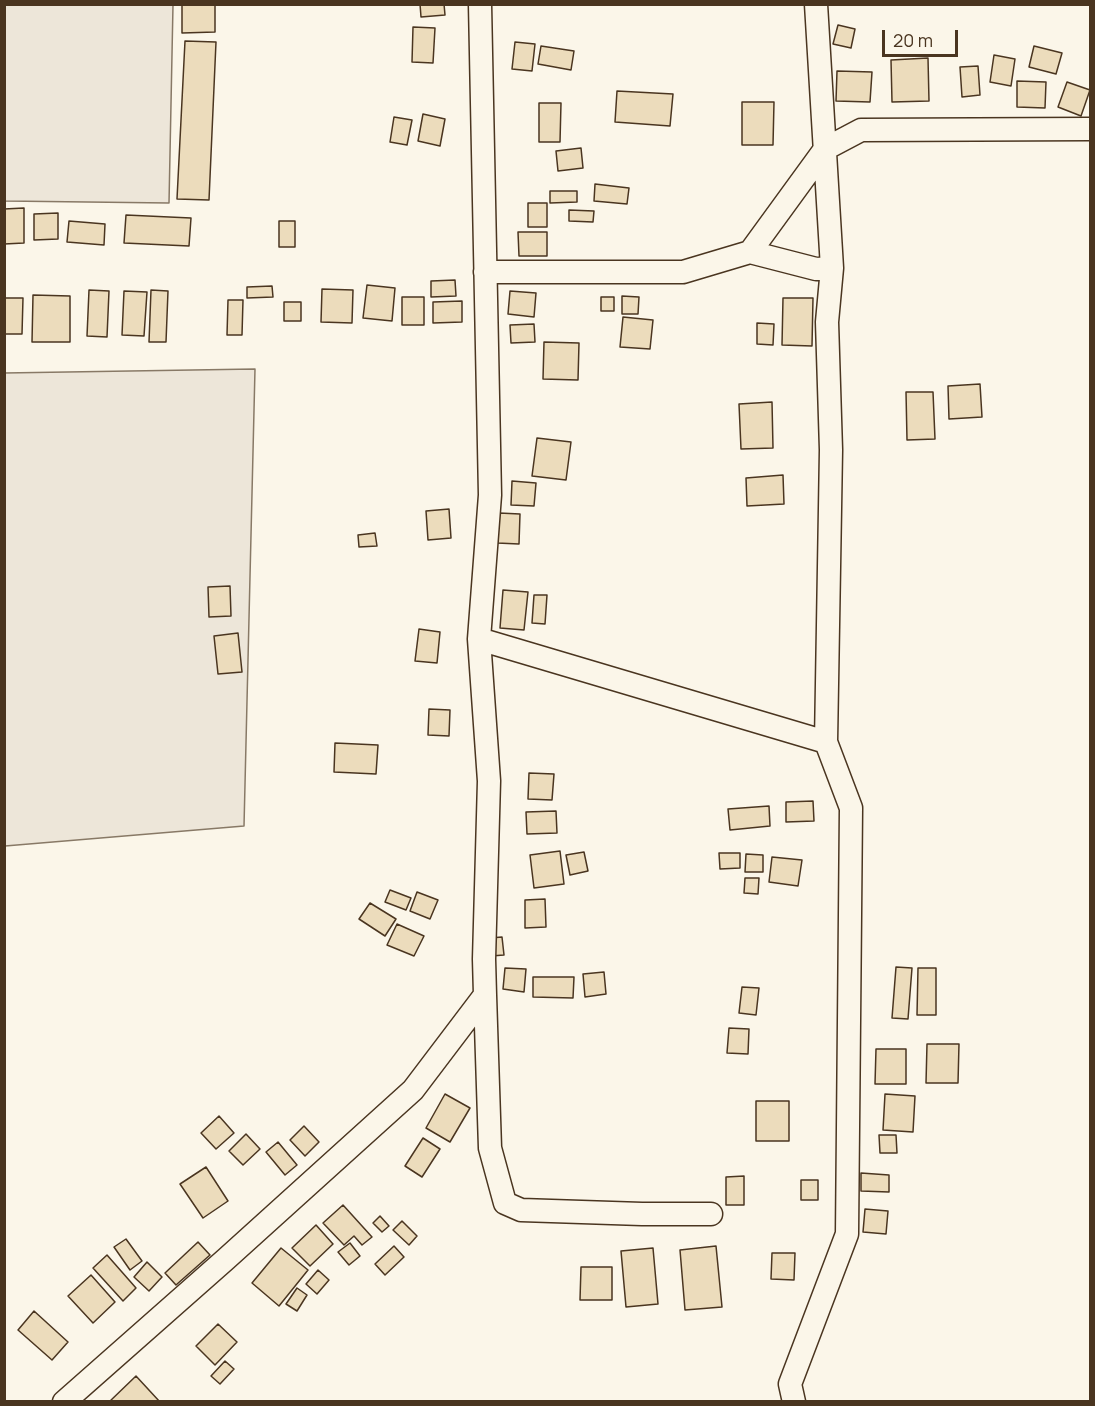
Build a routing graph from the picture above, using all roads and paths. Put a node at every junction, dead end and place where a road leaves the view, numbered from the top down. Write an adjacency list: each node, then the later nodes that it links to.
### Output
1 (480, 4): 7 (street)
2 (816, 4): 4 (street)
3 (1090, 129): 4 (street)
4 (825, 149): 5 (street); 6 (street)
5 (750, 252): 6 (street); 7 (street)
6 (832, 268): 9 (street)
7 (485, 272): 8 (street)
8 (479, 639): 9 (street); 10 (street)
9 (826, 742): 13 (street)
10 (485, 995): 11 (street); 12 (street)
11 (711, 1214)
12 (64, 1401)
13 (794, 1401)

